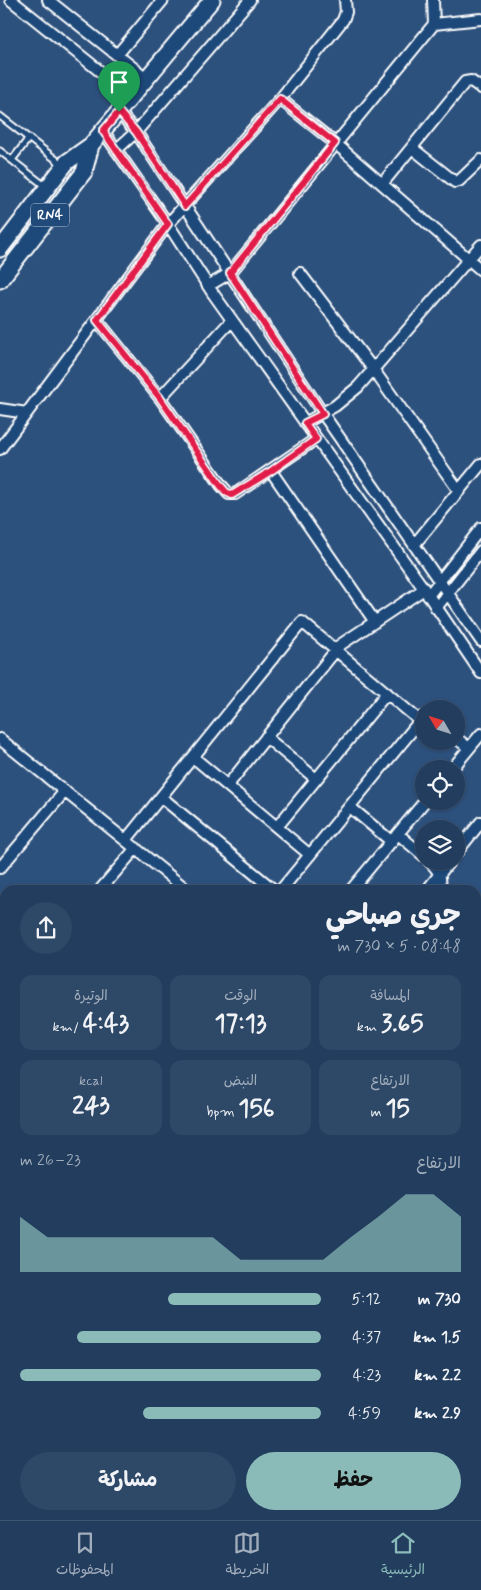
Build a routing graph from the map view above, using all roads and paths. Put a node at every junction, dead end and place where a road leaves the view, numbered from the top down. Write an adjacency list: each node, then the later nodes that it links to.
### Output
1 (11, 0): 13 (street)
2 (163, 0): 10 (street)
3 (212, 0): 11 (main road, RN4)
4 (250, 0): 18 (street)
5 (345, 0): 14 (street)
6 (433, 0): 9 (street)
7 (50, 1): 10 (street)
8 (481, 19): 9 (street)
9 (434, 24): 20 (street)
10 (117, 55): 11 (street)
11 (146, 78): 13 (main road, RN4)
12 (481, 88): 22 (street)
13 (131, 96): 15 (main road, RN4)
14 (280, 99): 20 (street); 30 (street)
15 (119, 112): 17 (main road, RN4); 18 (street)
16 (0, 116): 19 (lane)
17 (103, 131): 21 (main road, RN4); 24 (street)
18 (136, 132): 24 (street); 30 (street)
19 (29, 138): 25 (lane); 27 (lane)
20 (335, 143): 28 (street); 36 (street)
21 (91, 145): 27 (main road, RN4); 38 (main road, RN4)
22 (412, 148): 26 (street); 28 (street)
23 (0, 150): 25 (lane)
24 (116, 150): 31 (street)
25 (12, 160): 29 (lane)
26 (481, 160)
27 (65, 166): 29 (main road, RN4)
28 (382, 184): 34 (street)
29 (47, 188): 33 (main road, RN4)
30 (185, 206): 31 (street); 36 (street)
31 (168, 224): 39 (street); 40 (street)
32 (481, 245): 34 (street)
33 (0, 249)
34 (468, 260): 35 (street); 42 (street)
35 (481, 270)
36 (230, 273): 39 (street); 46 (street)
37 (300, 273): 42 (street)
38 (0, 280)
39 (208, 286): 41 (street)
40 (97, 320): 43 (street); 45 (street)
41 (232, 320): 43 (street); 47 (street)
42 (373, 369): 46 (street); 52 (street)
43 (160, 398): 51 (street)
44 (0, 409): 45 (street)
45 (26, 413): 49 (street)
46 (323, 414): 47 (street); 54 (street)
47 (305, 423): 48 (street)
48 (316, 439): 51 (street); 57 (street)
49 (1, 443)
50 (481, 464): 52 (street)
51 (271, 471): 60 (street)
52 (459, 491): 54 (street)
53 (481, 528): 56 (street)
54 (414, 545): 56 (street)
55 (480, 557): 58 (street)
56 (439, 582): 57 (street); 58 (street)
57 (426, 592): 59 (street); 60 (street)
58 (448, 594): 59 (street); 61 (street)
59 (436, 608): 63 (street)
60 (376, 622): 62 (street)
61 (480, 635)
62 (336, 650): 64 (street); 68 (street); 72 (street)
63 (481, 674)
64 (387, 693): 65 (street); 74 (street)
65 (415, 713)
66 (415, 727): 78 (street)
67 (481, 734): 71 (street)
68 (266, 737): 74 (street); 75 (street)
69 (0, 739): 76 (street)
70 (465, 745): 71 (street)
71 (469, 748): 73 (street)
72 (193, 757): 75 (street); 77 (street)
73 (459, 760)
74 (316, 779): 81 (street)
75 (228, 785): 81 (street)
76 (66, 791): 83 (street); 88 (street)
77 (161, 797): 83 (street); 94 (street)
78 (350, 807): 82 (street); 87 (street)
79 (418, 810): 82 (street)
80 (481, 822): 84 (street)
81 (277, 827): 87 (street)
82 (395, 838): 86 (street); 96 (street)
83 (126, 840): 85 (street)
84 (465, 842)
85 (136, 848): 92 (street); 93 (street)
86 (415, 850)
87 (310, 855): 95 (street)
88 (0, 868)
89 (438, 870): 91 (street)
90 (442, 870): 91 (street)
91 (440, 873): 97 (street); 98 (street)
92 (104, 885)
93 (178, 885)
94 (268, 885)
95 (285, 885)
96 (355, 885)
97 (431, 885)
98 (440, 885)

